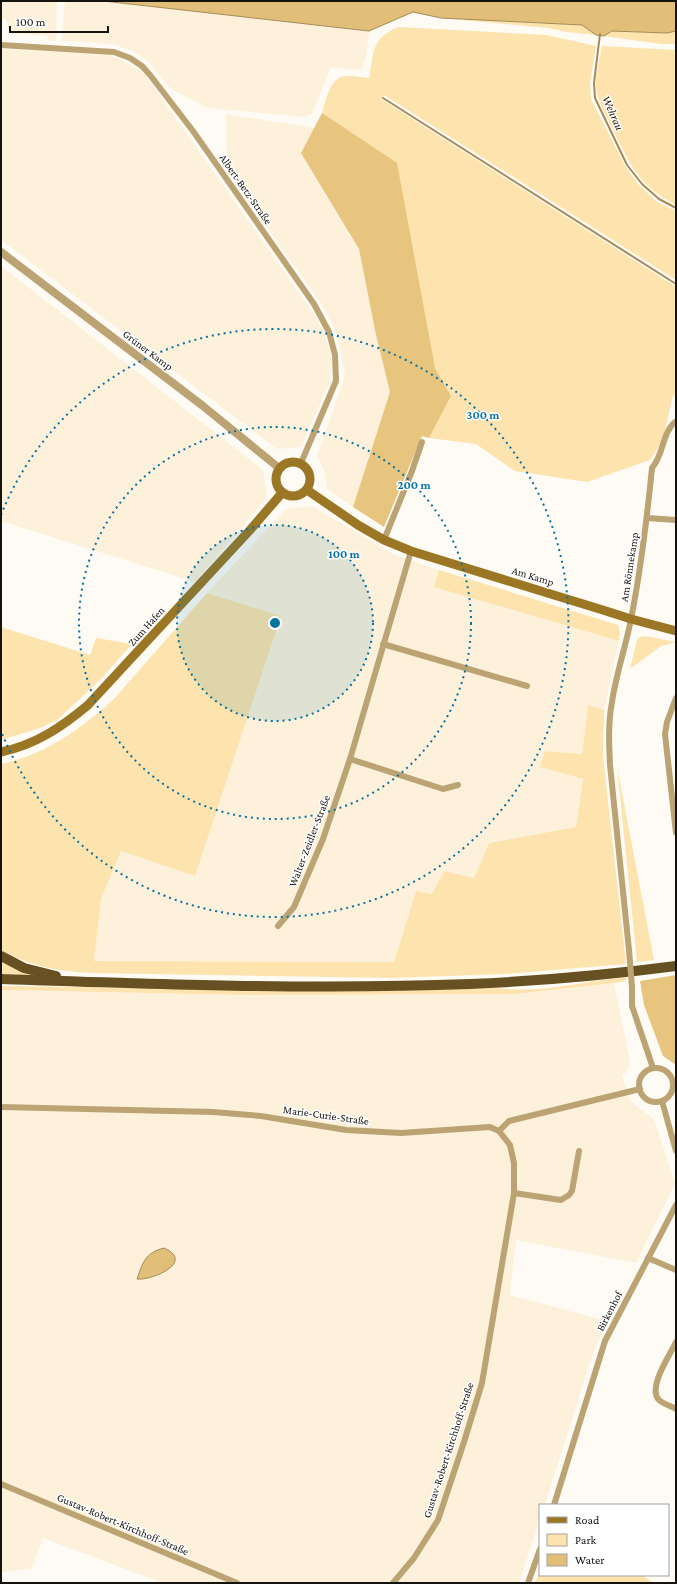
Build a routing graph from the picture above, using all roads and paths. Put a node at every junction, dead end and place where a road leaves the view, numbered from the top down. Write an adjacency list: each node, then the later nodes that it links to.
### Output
1 (1, 44): 5 (street, Albert-Betz-Straße)
2 (1, 252): 6 (street, Grüner Kamp)
3 (676, 422): 9 (street, Am Rönnekamp)
4 (422, 442): 11 (street)
5 (301, 464): 6 (main road); 7 (main road)
6 (280, 468): 8 (main road)
7 (307, 490): 8 (main road); 11 (main road, Am Kamp)
8 (282, 493): 18 (main road, Zum Hafen)
9 (647, 518): 10 (street, Am Rönnekamp); 13 (street, Am Rönnekamp)
10 (676, 520)
11 (384, 540): 12 (main road, Am Kamp)
12 (411, 551): 13 (main road, Am Kamp); 15 (street, Walter-Zeidler-Straße)
13 (631, 620): 14 (main road, Am Kamp); 29 (street, Am Rönnekamp, bridge)
14 (676, 631)
15 (383, 644): 16 (street); 19 (street, Walter-Zeidler-Straße)
16 (527, 686)
17 (676, 698): 21 (street)
18 (5, 751)
19 (350, 759): 22 (street); 24 (street, Walter-Zeidler-Straße)
20 (676, 776): 21 (street)
21 (669, 777): 23 (street)
22 (458, 785)
23 (676, 833)
24 (278, 926)
25 (1, 956): 28 (highway)
26 (676, 966): 28 (highway)
27 (1, 979): 28 (highway)
28 (99, 982)
29 (653, 1068): 30 (street); 31 (street)
30 (674, 1079): 32 (street)
31 (640, 1089): 32 (street); 34 (street)
32 (662, 1101): 35 (street)
33 (1, 1107): 34 (street, Marie-Curie-Straße)
34 (499, 1131): 37 (street, Gustav-Robert-Kirchhoff-Straße)
35 (676, 1150)
36 (579, 1151): 37 (street)
37 (514, 1193): 47 (street, Gustav-Robert-Kirchhoff-Straße)
38 (676, 1205): 39 (street, Birkenhof)
39 (648, 1258): 40 (street); 44 (street, Birkenhof)
40 (676, 1270)
41 (676, 1342): 42 (street)
42 (676, 1409)
43 (1, 1484): 46 (street, Gustav-Robert-Kirchhoff-Straße)
44 (554, 1504)
45 (539, 1552): 48 (street)
46 (237, 1583)
47 (392, 1583)
48 (528, 1583)

